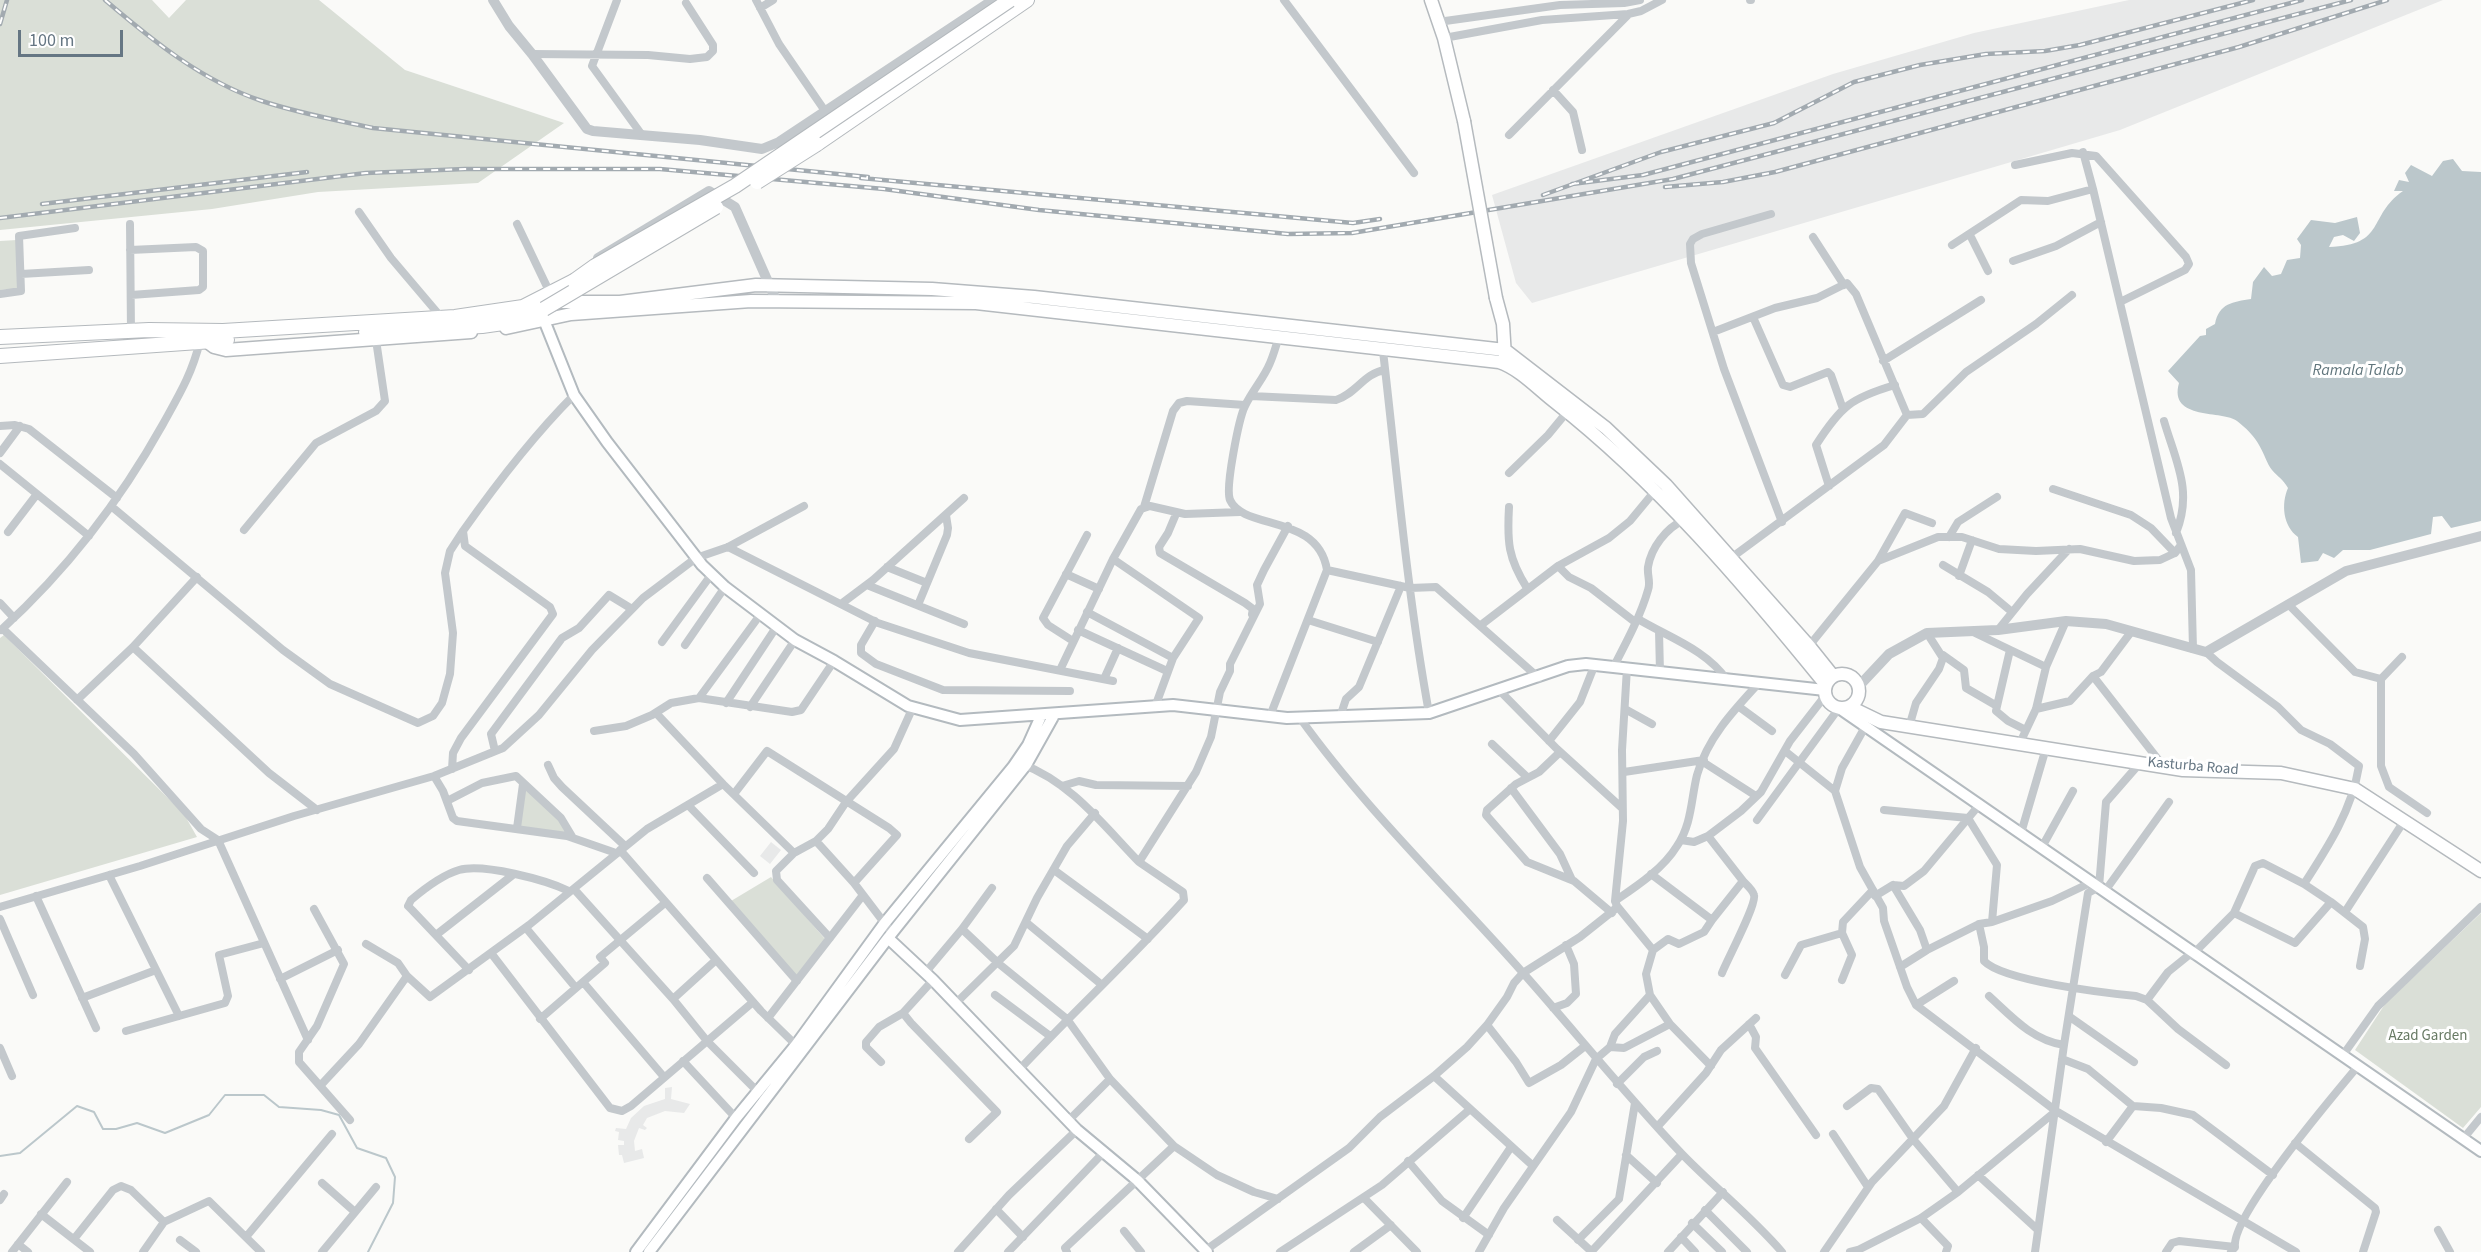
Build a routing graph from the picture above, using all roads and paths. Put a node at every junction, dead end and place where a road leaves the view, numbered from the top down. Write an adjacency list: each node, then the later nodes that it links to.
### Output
1 (493, 0): 18 (street)
2 (616, 0): 19 (street)
3 (756, 0): 14 (street)
4 (773, 0): 14 (street)
5 (993, 0): 21 (street)
6 (1284, 0): 27 (street)
7 (1431, 0): 16 (main road)
8 (1437, 0): 16 (main road)
9 (1640, 0): 13 (street)
10 (1662, 0): 15 (street)
11 (1020, 1): 46 (highway, bridge); 64 (highway, bridge)
12 (686, 3): 19 (street)
13 (1628, 3): 15 (street); 16 (street)
14 (760, 8): 21 (street)
15 (1628, 14): 17 (street); 20 (street)
16 (1438, 20): 17 (main road)
17 (1444, 38): 68 (main road, bridge)
18 (532, 54): 19 (street); 22 (street)
19 (596, 55): 22 (street)
20 (1553, 90): 23 (street); 24 (street)
21 (825, 111): 22 (street)
22 (642, 135)
23 (1509, 135)
24 (1582, 150)
25 (2083, 152): 26 (street); 28 (street); 54 (street)
26 (2015, 165)
27 (1414, 173)
28 (2093, 189): 31 (street); 35 (street)
29 (359, 212): 57 (street)
30 (1771, 214): 60 (street)
31 (2101, 222): 39 (street); 54 (street)
32 (130, 224): 38 (street)
33 (517, 225): 46 (street)
34 (75, 228): 42 (street)
35 (1970, 235): 37 (street); 41 (street)
36 (1813, 237): 45 (street)
37 (1952, 245)
38 (130, 250): 48 (street); 48 (street)
39 (2013, 261)
40 (89, 270): 42 (street)
41 (1988, 271)
42 (21, 274): 47 (street)
43 (770, 285): 44 (main road); 46 (street); 50 (street); 52 (main road)
44 (816, 285): 53 (main road); 55 (main road)
45 (1844, 285): 56 (street); 69 (street)
46 (555, 290): 52 (highway)
47 (0, 294)
48 (131, 295): 59 (street)
49 (2072, 295): 77 (street)
50 (776, 300): 53 (main road); 58 (main road)
51 (1981, 300): 69 (street)
52 (534, 301): 57 (highway)
53 (815, 301): 55 (main road)
54 (2120, 302): 105 (street)
55 (1072, 307): 61 (main road); 62 (main road)
56 (1753, 316): 60 (street); 75 (street)
57 (441, 318): 59 (highway)
58 (544, 320): 65 (main road); 72 (main road)
59 (130, 332): 63 (highway)
60 (1713, 332): 99 (street)
61 (1375, 335): 66 (main road); 68 (main road)
62 (1279, 336): 66 (main road); 73 (street)
63 (0, 337)
64 (208, 340): 65 (main road); 67 (highway); 89 (street)
65 (376, 340): 102 (street)
66 (1379, 350): 68 (main road); 70 (street)
67 (0, 356)
68 (1499, 356): 76 (main road); 116 (main road)
69 (1883, 361): 71 (street)
70 (1385, 370): 73 (street); 131 (street)
71 (1895, 386): 75 (street); 77 (street)
72 (574, 395): 103 (street); 115 (main road)
73 (1251, 396): 74 (street)
74 (1245, 405): 93 (street); 95 (street)
75 (1843, 409): 84 (street)
76 (1567, 412): 83 (street); 86 (main road)
77 (1907, 415): 84 (street)
78 (2164, 421): 105 (street)
79 (0, 426): 80 (street)
80 (20, 426): 81 (street); 89 (street)
81 (0, 453)
82 (0, 464): 87 (street)
83 (1509, 472)
84 (1829, 486): 99 (street)
85 (2053, 489): 114 (street)
86 (1654, 492): 98 (main road); 120 (street)
87 (37, 494): 104 (street); 107 (street)
88 (1997, 496): 109 (street)
89 (117, 498): 91 (street)
90 (964, 498): 97 (street)
91 (111, 506): 107 (street); 126 (street)
92 (804, 506): 112 (street)
93 (1144, 507): 96 (street); 117 (street)
94 (1509, 507): 132 (street)
95 (1240, 512): 96 (street); 101 (street)
96 (1176, 514): 142 (street)
97 (946, 515): 121 (street); 127 (street)
98 (1684, 520): 145 (street); 188 (main road)
99 (1782, 522): 116 (street)
100 (1932, 523): 118 (street)
101 (1288, 526): 122 (street); 142 (street)
102 (244, 530)
103 (463, 531): 126 (street); 229 (street)
104 (8, 532)
105 (2176, 533): 111 (street)
106 (1087, 535): 123 (street)
107 (89, 536): 143 (street)
108 (2481, 536): 136 (street)
109 (1949, 537): 110 (street); 118 (street)
110 (1972, 540): 113 (street); 125 (street)
111 (2181, 545): 114 (street); 166 (street)
112 (728, 547): 115 (street); 135 (street)
113 (2069, 549): 114 (street); 140 (street)
114 (2175, 553)
115 (696, 558): 124 (main road); 138 (street)
116 (1731, 558): 163 (main road)
117 (1113, 559): 133 (street); 171 (street)
118 (1878, 561): 163 (street)
119 (1943, 565): 125 (street)
120 (1558, 566): 132 (street); 145 (street)
121 (888, 567): 127 (street); 128 (street)
122 (1327, 570): 129 (street); 144 (street)
123 (1066, 574): 133 (street); 159 (street)
124 (711, 575): 130 (main road); 160 (street)
125 (1959, 576): 140 (street)
126 (197, 577): 164 (street)
127 (927, 583): 137 (street)
128 (867, 585): 135 (street); 137 (street)
129 (1401, 586): 131 (street); 161 (street)
130 (725, 587): 141 (main road); 162 (street)
131 (1410, 588): 149 (street); 204 (street)
132 (1527, 588): 149 (street)
133 (1099, 589): 139 (street)
134 (0, 603): 143 (street)
135 (841, 604): 146 (street)
136 (2288, 604): 168 (street); 183 (street)
137 (918, 605): 148 (street)
138 (632, 609): 220 (street); 220 (street)
139 (1087, 612): 152 (street); 171 (street)
140 (2013, 612): 153 (street)
141 (760, 615): 150 (main road); 191 (street)
142 (1252, 617): 200 (street)
143 (14, 618): 151 (street)
144 (1308, 620): 161 (street); 207 (street)
145 (1636, 620): 154 (street); 174 (street)
146 (875, 621): 177 (street); 190 (street)
147 (2066, 621): 153 (street); 156 (street); 175 (street)
148 (964, 624)
149 (1481, 625): 181 (street)
150 (777, 626): 158 (main road); 193 (street)
151 (2, 630): 192 (street)
152 (1078, 630): 159 (street); 165 (street)
153 (1998, 630): 155 (street)
154 (1659, 631): 179 (street); 184 (street)
155 (1971, 631): 157 (street); 167 (street)
156 (2132, 632): 166 (street); 180 (street)
157 (1927, 633): 169 (street); 187 (street)
158 (795, 640): 172 (main road); 196 (street)
159 (1073, 641): 177 (street)
160 (662, 642)
161 (1378, 642): 208 (street)
162 (685, 645)
163 (1809, 646): 188 (main road)
164 (133, 647): 192 (street); 249 (street)
165 (1118, 648): 178 (street); 182 (street)
166 (2193, 649): 168 (street)
167 (2010, 650): 175 (street); 195 (street)
168 (2206, 652): 238 (street)
169 (1943, 655): 195 (street); 212 (street)
170 (2402, 657): 183 (street)
171 (1173, 658): 178 (street)
172 (834, 661): 196 (street); 199 (main road)
173 (1595, 664): 174 (main road); 181 (main road); 216 (street)
174 (1614, 666): 176 (main road)
175 (2046, 667): 202 (street)
176 (1627, 668): 179 (main road); 201 (street)
177 (1060, 670): 182 (street)
178 (1167, 671): 197 (street)
179 (1660, 672): 184 (main road)
180 (2093, 676): 202 (street); 228 (street)
181 (1539, 678): 189 (main road)
182 (1104, 679): 185 (street)
183 (2380, 679): 252 (street)
184 (1727, 680): 186 (main road)
185 (1113, 681)
186 (1758, 684): 188 (main road); 194 (street)
187 (1859, 686): 188 (main road); 198 (main road)
188 (1827, 687): 198 (main road); 221 (street)
189 (1499, 690): 204 (main road); 216 (street)
190 (1070, 691)
191 (699, 698): 193 (street); 203 (street)
192 (77, 700): 260 (street)
193 (726, 703): 196 (street)
194 (1737, 706): 213 (street); 223 (street)
195 (1997, 706): 214 (street)
196 (750, 707)
197 (1155, 707): 200 (main road); 205 (main road)
198 (1844, 707): 211 (main road); 212 (main road, Kasturba Road); 226 (street)
199 (913, 708): 206 (main road); 244 (street)
200 (1218, 709): 207 (main road); 236 (street)
201 (1625, 709): 210 (street); 230 (street)
202 (2036, 709): 214 (street)
203 (656, 713): 215 (street); 234 (street)
204 (1429, 713): 208 (main road)
205 (1054, 715): 206 (main road); 224 (main road)
206 (1041, 716): 224 (main road)
207 (1270, 716): 209 (main road)
208 (1340, 717): 209 (main road)
209 (1300, 718): 321 (street)
210 (1652, 724)
211 (1864, 727): 239 (street); 246 (main road)
212 (1909, 727): 218 (main road, Kasturba Road)
213 (1772, 730)
214 (2026, 730): 218 (street)
215 (594, 731)
216 (1549, 741): 222 (street)
217 (1492, 744): 232 (street)
218 (2019, 744): 219 (main road, Kasturba Road)
219 (2046, 748): 225 (main road, Kasturba Road); 257 (street)
220 (495, 751): 229 (street)
221 (1785, 751): 226 (street); 242 (street)
222 (1560, 752): 232 (street); 248 (street)
223 (1703, 761): 230 (street); 242 (street); 261 (street)
224 (1021, 763): 235 (street); 297 (main road); 303 (main road)
225 (2140, 763): 228 (main road, Kasturba Road); 279 (street)
226 (1799, 764): 239 (street); 254 (street)
227 (548, 765): 264 (street)
228 (2165, 767): 238 (main road, Kasturba Road)
229 (452, 769): 231 (street)
230 (1624, 772): 248 (street)
231 (434, 776): 243 (street); 249 (street)
232 (1527, 777): 237 (street)
233 (523, 784): 243 (street); 256 (street); 259 (street)
234 (723, 784): 241 (street); 247 (street)
235 (1062, 786): 236 (street); 251 (street)
236 (1188, 786): 266 (street)
237 (1511, 788): 274 (street); 274 (street)
238 (2355, 789): 255 (main road, Kasturba Road); 277 (street)
239 (1835, 791): 282 (street)
240 (2073, 791): 263 (street)
241 (734, 794): 244 (street); 265 (street)
242 (1756, 796): 258 (street)
243 (447, 801): 256 (street)
244 (846, 802): 262 (street); 276 (street)
245 (2169, 802): 279 (street)
246 (1980, 804): 253 (street); 257 (main road)
247 (688, 805): 264 (street); 269 (street)
248 (1622, 808): 287 (street)
249 (317, 810): 260 (street)
250 (1884, 810): 253 (street)
251 (1095, 813): 266 (street); 267 (street)
252 (2427, 813)
253 (1968, 818): 278 (street); 295 (street)
254 (1757, 820)
255 (2404, 821): 268 (main road, Kasturba Road); 291 (street)
256 (517, 828): 259 (street)
257 (2021, 833): 263 (main road)
258 (1708, 836): 261 (street); 275 (street)
259 (573, 838): 264 (street)
260 (218, 840): 272 (street); 307 (street)
261 (1681, 840): 271 (street)
262 (816, 841): 265 (street); 276 (street)
263 (2042, 847): 279 (main road)
264 (620, 849): 281 (street); 286 (street)
265 (794, 853): 304 (street)
266 (1139, 862): 305 (street)
267 (1054, 870): 296 (street); 305 (street)
268 (2481, 871)
269 (754, 873)
270 (514, 874): 281 (street); 302 (street); 302 (street)
271 (1650, 874): 287 (street); 294 (street)
272 (109, 875): 284 (street); 319 (street)
273 (707, 878): 328 (street)
274 (1572, 880): 287 (street)
275 (1743, 881): 294 (street); 322 (street)
276 (854, 883): 283 (street)
277 (2304, 884): 285 (street); 292 (street)
278 (1893, 885): 282 (street); 312 (street)
279 (2099, 887): 295 (street); 314 (main road); 332 (street)
280 (992, 888): 300 (street)
281 (571, 890): 299 (street); 306 (street)
282 (1874, 893): 301 (street); 318 (street)
283 (862, 895): 297 (street); 304 (street)
284 (36, 896): 288 (street); 338 (street)
285 (2331, 902): 291 (street); 292 (street)
286 (665, 903): 306 (street); 315 (street)
287 (1615, 906): 309 (street); 311 (street)
288 (0, 907)
289 (2481, 907): 367 (street)
290 (314, 909): 310 (street)
291 (2345, 912): 317 (street)
292 (2234, 913): 314 (street)
293 (0, 919): 335 (street)
294 (1712, 920): 311 (street)
295 (1992, 922): 298 (street)
296 (1027, 923): 316 (street); 331 (street)
297 (884, 924): 303 (street); 365 (main road)
298 (1979, 924): 312 (street); 332 (street)
299 (526, 928): 313 (street); 333 (street)
300 (962, 929): 316 (street); 325 (street)
301 (1842, 933): 323 (street); 327 (street)
302 (436, 935): 320 (street)
303 (890, 936): 325 (main road); 365 (main road)
304 (830, 938): 328 (street)
305 (1148, 939): 331 (street)
306 (620, 941): 330 (street); 339 (street)
307 (264, 943): 326 (street); 346 (street)
308 (366, 945): 324 (street)
309 (1566, 945): 321 (street); 344 (street)
310 (338, 950): 326 (street); 358 (street)
311 (1653, 950): 336 (street)
312 (1927, 950): 318 (street)
313 (491, 953): 320 (street); 350 (street)
314 (2197, 954): 340 (street); 367 (main road)
315 (716, 960): 339 (street); 341 (street)
316 (999, 963): 342 (street); 351 (street)
317 (2360, 966)
318 (1900, 967): 343 (street)
319 (156, 970): 338 (street); 346 (street)
320 (469, 970): 324 (street)
321 (1523, 973): 344 (street); 354 (street)
322 (1722, 973)
323 (1785, 975)
324 (406, 976): 382 (street)
325 (929, 977): 342 (main road); 345 (street)
326 (280, 978): 358 (street)
327 (1842, 980)
328 (797, 981): 348 (street)
329 (1953, 981): 343 (street)
330 (583, 982): 333 (street); 379 (street)
331 (1102, 986): 351 (street)
332 (2074, 987): 340 (street); 347 (street)
333 (576, 988): 350 (street)
334 (995, 994): 357 (street)
335 (33, 995)
336 (1650, 995): 352 (street); 362 (street)
337 (1989, 996): 360 (street)
338 (82, 998): 355 (street)
339 (673, 999): 359 (street)
340 (2147, 1000): 373 (street)
341 (753, 1002): 348 (street); 359 (street)
342 (955, 1004): 376 (main road)
343 (1916, 1005): 363 (street)
344 (1553, 1008): 361 (street)
345 (903, 1013): 371 (street); 398 (street)
346 (179, 1016): 356 (street)
347 (2070, 1017): 360 (street); 372 (street)
348 (768, 1018): 365 (street)
349 (1756, 1018): 353 (street)
350 (540, 1019): 379 (street)
351 (1067, 1019): 357 (street); 380 (street)
352 (1670, 1024): 362 (street); 374 (street)
353 (1749, 1024): 374 (street); 397 (street)
354 (1487, 1025): 361 (street); 378 (street)
355 (96, 1028)
356 (126, 1031)
357 (1050, 1036): 376 (street)
358 (308, 1040): 382 (street)
359 (707, 1041): 370 (street); 383 (street)
360 (2064, 1045): 369 (street)
361 (1585, 1046): 368 (street)
362 (1610, 1047): 368 (street)
363 (1976, 1048): 388 (street); 399 (street)
364 (0, 1049): 377 (street)
365 (799, 1049): 383 (main road)
366 (1657, 1051): 381 (street)
367 (2343, 1055): 375 (main road)
368 (1596, 1059): 381 (street); 410 (street)
369 (2062, 1059): 386 (street); 388 (street)
370 (683, 1061): 379 (street); 390 (street)
371 (881, 1062)
372 (2134, 1062)
373 (2226, 1065)
374 (1711, 1066): 393 (street)
375 (2358, 1066): 400 (main road); 402 (street)
376 (1018, 1071): 392 (main road)
377 (12, 1076)
378 (1434, 1076): 387 (street); 422 (street)
379 (664, 1077)
380 (1110, 1079): 392 (street); 403 (street)
381 (1617, 1084): 384 (street)
382 (320, 1086): 391 (street)
383 (762, 1095): 390 (main road); 456 (main road)
384 (1635, 1103): 393 (street); 408 (street)
385 (1847, 1106): 399 (street)
386 (2133, 1106): 401 (street); 412 (street)
387 (1469, 1110): 404 (street); 409 (street)
388 (2056, 1111): 401 (street); 411 (street); 434 (street)
389 (2481, 1117): 400 (street)
390 (736, 1118): 455 (main road)
391 (350, 1120)
392 (1068, 1121): 394 (main road)
393 (1658, 1126): 407 (street)
394 (1077, 1130): 406 (main road); 423 (street)
395 (332, 1134): 438 (street)
396 (1833, 1134): 418 (street)
397 (1816, 1135)
398 (969, 1139)
399 (1913, 1139): 418 (street); 420 (street)
400 (2463, 1139): 405 (main road)
401 (2106, 1142): 431 (street)
402 (2295, 1143): 412 (street); 476 (street)
403 (1174, 1146): 413 (street); 422 (street)
404 (1511, 1147): 410 (street); 427 (street)
405 (2481, 1151)
406 (1104, 1152): 413 (main road); 439 (street)
407 (1682, 1154): 416 (street); 419 (street)
408 (1626, 1155): 416 (street); 443 (street)
409 (1408, 1161): 421 (street); 427 (street)
410 (1532, 1166): 437 (street)
411 (1978, 1175): 420 (street); 434 (street)
412 (2273, 1175): 431 (street)
413 (1137, 1180): 447 (main road); 459 (street)
414 (67, 1182): 426 (street)
415 (322, 1183): 425 (street)
416 (1657, 1183): 464 (street)
417 (376, 1187): 425 (street)
418 (1868, 1187): 470 (street)
419 (1723, 1192): 424 (street); 469 (street)
420 (1958, 1192): 428 (street)
421 (1364, 1198): 433 (street); 460 (street)
422 (1278, 1199): 447 (street)
423 (996, 1209): 439 (street); 457 (street)
424 (1705, 1210): 432 (street); 468 (street)
425 (355, 1212): 454 (street)
426 (41, 1214): 441 (street); 444 (street)
427 (1462, 1218): 437 (street)
428 (1921, 1218): 471 (street); 472 (street)
429 (1557, 1220): 443 (street)
430 (164, 1222): 438 (street); 441 (street); 451 (street)
431 (2241, 1222): 445 (street); 475 (street)
432 (1692, 1223): 440 (street); 467 (street)
433 (1391, 1225): 461 (street); 462 (street)
434 (2038, 1230): 473 (street)
435 (2438, 1230): 477 (street)
436 (1124, 1231): 446 (street)
437 (1489, 1235): 463 (street)
438 (246, 1237): 453 (street)
439 (1023, 1237): 458 (street)
440 (1680, 1237): 465 (street); 466 (street)
441 (74, 1239): 450 (street)
442 (180, 1240): 452 (street)
443 (1578, 1240): 464 (street)
444 (18, 1244): 448 (street); 449 (street)
445 (2233, 1249): 474 (street)
446 (1137, 1251)
447 (1205, 1251)
448 (12, 1252)
449 (28, 1252)
450 (90, 1252)
451 (143, 1252)
452 (196, 1252)
453 (261, 1252)
454 (322, 1252)
455 (636, 1252)
456 (649, 1252)
457 (958, 1252)
458 (1008, 1252)
459 (1067, 1252)
460 (1280, 1252)
461 (1354, 1252)
462 (1417, 1252)
463 (1479, 1252)
464 (1591, 1252)
465 (1669, 1252)
466 (1695, 1252)
467 (1722, 1252)
468 (1747, 1252)
469 (1782, 1252)
470 (1824, 1252)
471 (1852, 1252)
472 (1946, 1252)
473 (2035, 1252)
474 (2166, 1252)
475 (2296, 1252)
476 (2363, 1252)
477 (2450, 1252)

